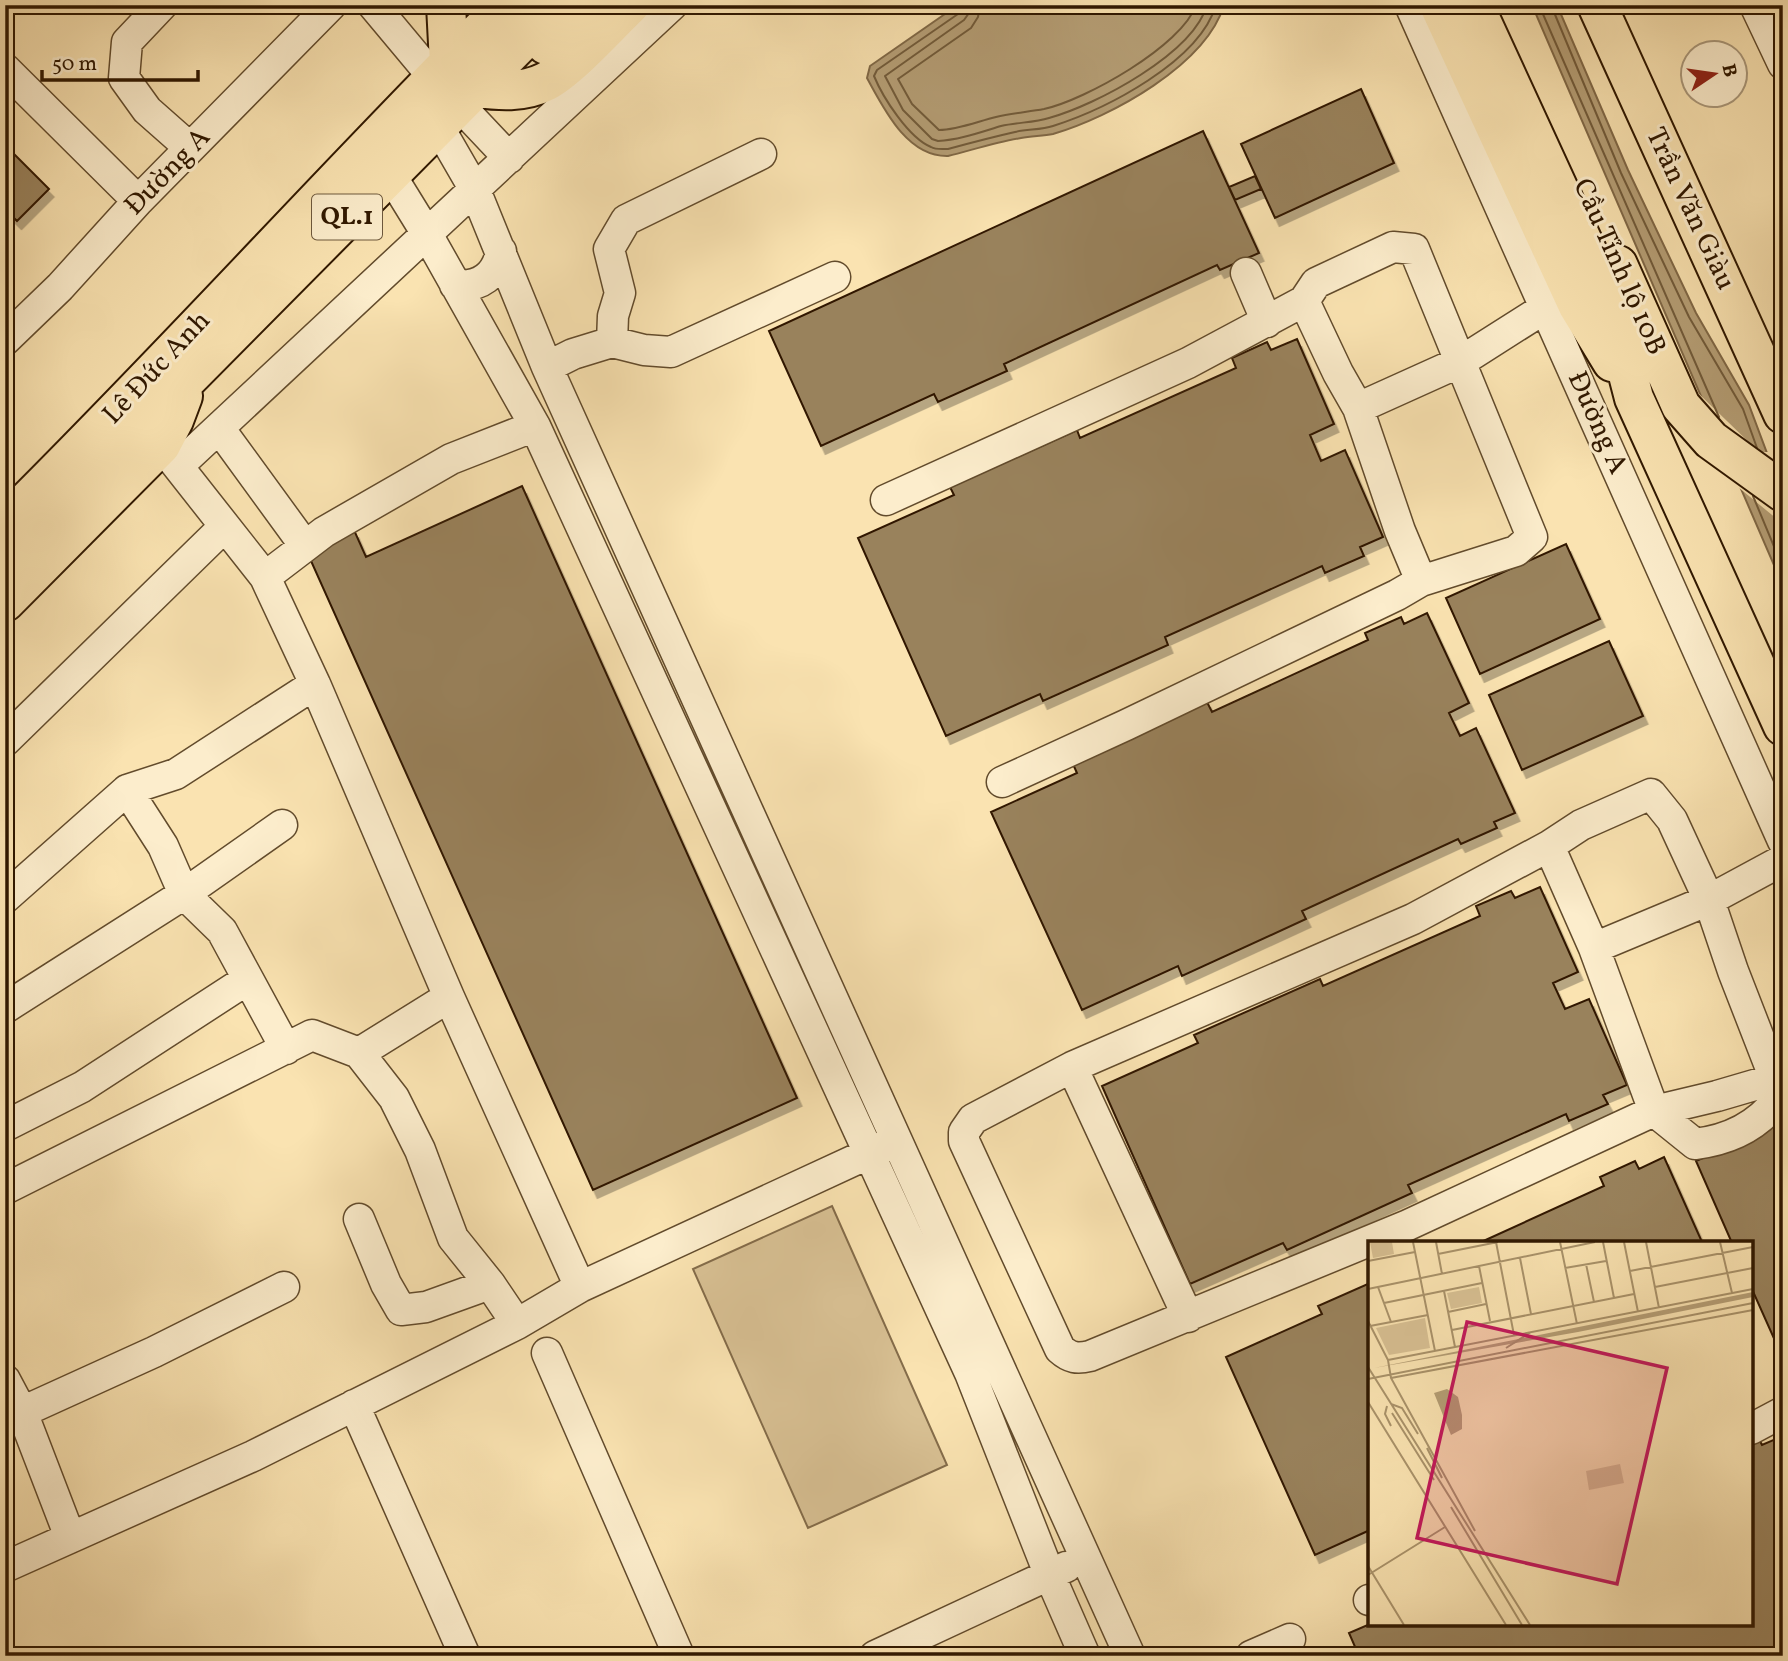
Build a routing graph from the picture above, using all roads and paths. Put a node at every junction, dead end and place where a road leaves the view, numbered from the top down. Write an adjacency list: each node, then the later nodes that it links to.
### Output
1 (162, 5): 20 (street)
2 (331, 5): 20 (street, Đường A)
3 (373, 5): 19 (street)
4 (446, 5): 19 (main road)
5 (558, 5): 16 (main road, Lê Đức Anh / QL.1)
6 (590, 5): 16 (main road, Lê Đức Anh / QL.1)
7 (630, 5): 19 (main road)
8 (673, 5): 22 (street)
9 (1410, 5): 33 (street, Đường A)
10 (1439, 5): 40 (main road)
11 (1474, 5): 40 (main road, Cầu Tỉnh lộ 10B)
12 (1503, 5): 48 (main road, Cầu Tỉnh lộ 10B)
13 (1597, 5): 41 (main road, Trần Văn Giàu)
14 (1755, 5): 17 (street)
15 (493, 13): 19 (main road, Lê Đức Anh / QL.1)
16 (507, 57): 19 (main road, Lê Đức Anh / QL.1)
17 (1783, 64)
18 (5, 69): 25 (street)
19 (451, 92): 22 (street); 23 (main road, Lê Đức Anh / QL.1); 24 (street); 26 (main road, Lê Đức Anh / QL.1)
20 (191, 148): 25 (street, Đường A)
21 (761, 154): 36 (street)
22 (509, 158): 24 (street)
23 (390, 174): 27 (street); 39 (main road, Lê Đức Anh / QL.1)
24 (475, 190): 27 (street); 28 (street)
25 (138, 201): 35 (street, Đường A)
26 (306, 210): 47 (main road, Lê Đức Anh / QL.1); 50 (main road, Lê Đức Anh / QL.1)
27 (427, 234): 31 (street); 44 (street)
28 (500, 250): 31 (street); 38 (street)
29 (1247, 273): 34 (street)
30 (835, 277): 36 (street)
31 (455, 285): 43 (street)
32 (1304, 301): 34 (street); 37 (street); 42 (street)
33 (1545, 308): 37 (street); 64 (street, Đường A)
34 (1267, 322): 49 (street)
35 (5, 340)
36 (612, 342): 38 (street)
37 (1460, 362): 42 (street); 55 (street)
38 (547, 368): 63 (street)
39 (187, 377): 45 (main road, Lê Đức Anh / QL.1); 46 (main road, Lê Đức Anh / QL.1)
40 (1632, 391): 58 (main road)
41 (1781, 403)
42 (1358, 408): 55 (street)
43 (535, 426): 52 (street); 66 (street)
44 (219, 428): 46 (street); 52 (street)
45 (113, 455): 46 (main road); 53 (main road, Lê Đức Anh / QL.1)
46 (169, 456): 51 (street); 56 (main road, Lê Đức Anh / QL.1)
47 (5, 489)
48 (1783, 492)
49 (886, 500)
50 (5, 523)
51 (224, 527): 54 (street); 59 (street)
52 (305, 546): 54 (street)
53 (5, 563)
54 (265, 577): 57 (street)
55 (1421, 581): 60 (street)
56 (5, 601)
57 (315, 684): 61 (street); 73 (street)
58 (1783, 726)
59 (5, 741)
60 (1002, 782)
61 (127, 790): 68 (street); 69 (street)
62 (282, 825): 68 (street)
63 (760, 840): 66 (street); 81 (street)
64 (1783, 841)
65 (1549, 846): 70 (street); 71 (street); 77 (street)
66 (731, 852): 82 (street)
67 (1783, 860): 70 (street)
68 (184, 894): 72 (street); 74 (street)
69 (5, 898)
70 (1709, 900): 71 (street); 78 (street)
71 (1594, 948): 79 (street)
72 (248, 979): 75 (street); 80 (street)
73 (449, 997): 76 (street); 89 (street)
74 (5, 1008)
75 (286, 1049): 76 (street); 83 (street)
76 (359, 1053): 87 (street)
77 (1072, 1067): 90 (street); 90 (street)
78 (1775, 1079): 79 (street); 79 (street)
79 (1654, 1111): 85 (street)
80 (5, 1126)
81 (896, 1139): 82 (street); 99 (street)
82 (870, 1154): 89 (street); 101 (street)
83 (5, 1189)
84 (359, 1219): 87 (street)
85 (1370, 1241)
86 (1368, 1242): 90 (street)
87 (490, 1284): 91 (street)
88 (284, 1287): 95 (street)
89 (580, 1287): 91 (street)
90 (1188, 1317)
91 (517, 1324): 94 (street)
92 (547, 1353): 104 (street)
93 (5, 1380): 95 (street)
94 (354, 1405): 98 (street); 103 (street)
95 (22, 1412): 98 (street)
96 (1783, 1412): 97 (street)
97 (1753, 1428)
98 (70, 1537): 100 (street)
99 (1084, 1556): 101 (street); 107 (street)
100 (5, 1567)
101 (1050, 1576): 105 (street); 106 (street)
102 (1290, 1639): 108 (street)
103 (466, 1656)
104 (679, 1656)
105 (875, 1656)
106 (1085, 1656)
107 (1130, 1656)
108 (1251, 1656)

